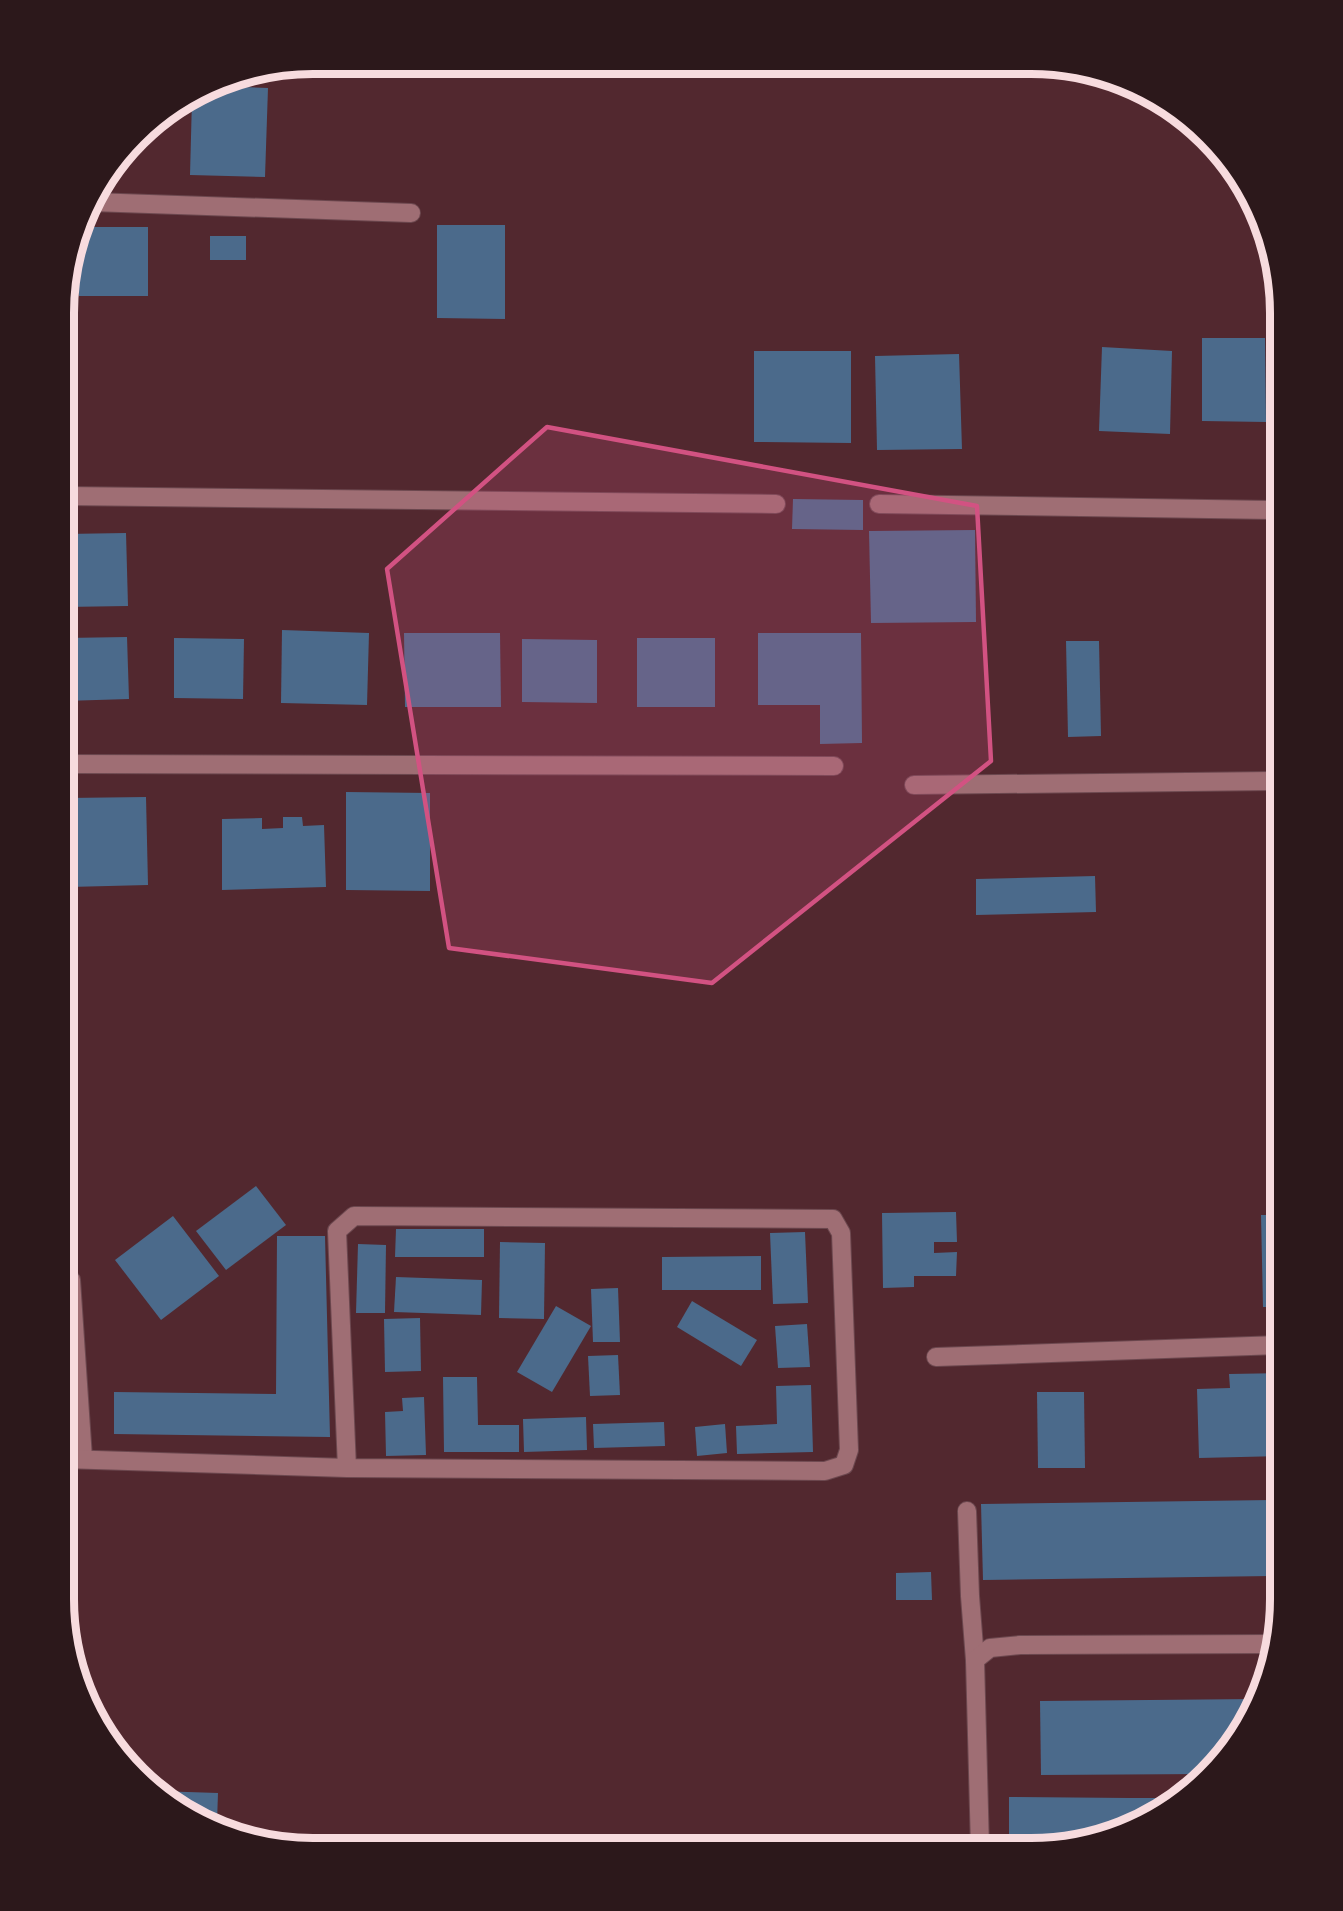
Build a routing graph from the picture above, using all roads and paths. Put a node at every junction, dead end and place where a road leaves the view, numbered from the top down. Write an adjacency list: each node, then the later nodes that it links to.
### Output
1 (101, 202): 2 (street)
2 (411, 213)
3 (74, 496): 4 (street)
4 (776, 504)
5 (879, 504): 6 (street)
6 (1270, 510)
7 (74, 764): 8 (street)
8 (834, 766)
9 (1270, 781): 10 (street)
10 (914, 784)
11 (74, 1324): 15 (street)
12 (1270, 1345): 13 (street)
13 (936, 1357)
14 (74, 1458): 15 (street)
15 (83, 1458): 16 (street)
16 (347, 1468): 16 (street)
17 (967, 1511): 19 (street)
18 (1265, 1644): 19 (street)
19 (975, 1660): 20 (street)
20 (980, 1838)

